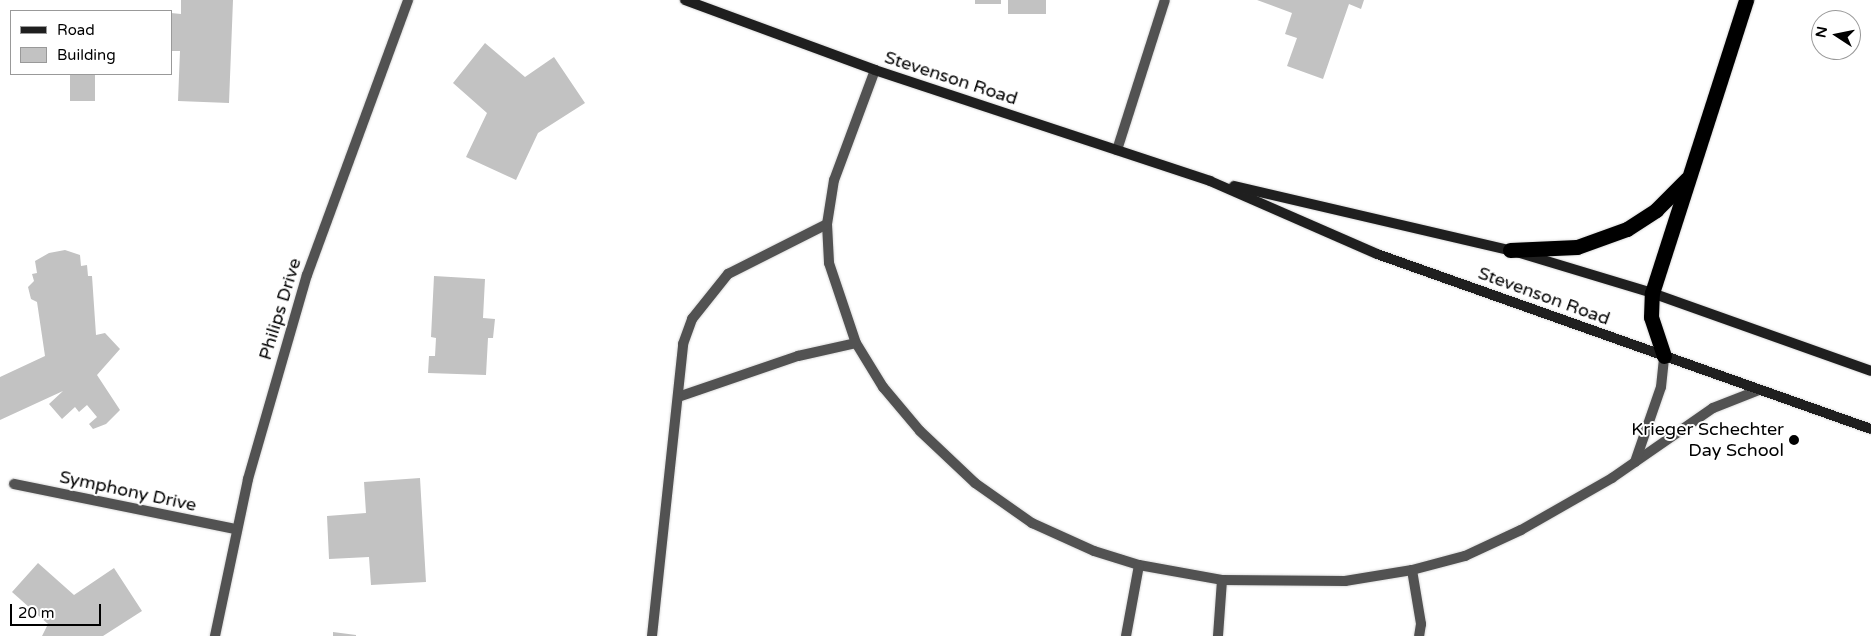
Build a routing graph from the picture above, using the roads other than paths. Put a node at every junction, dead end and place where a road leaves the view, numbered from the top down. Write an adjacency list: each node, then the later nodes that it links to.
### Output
1 (408, 0): 20 (street, Philips Drive)
2 (685, 0): 5 (street, Stevenson Road)
3 (1165, 0): 6 (street)
4 (1746, 0): 7 (highway)
5 (875, 70): 6 (street, Stevenson Road); 9 (street)
6 (1117, 150): 8 (street, Stevenson Road)
7 (1690, 176): 10 (highway); 11 (highway)
8 (1210, 181): 10 (street, Stevenson Road); 13 (street, Stevenson Road)
9 (827, 224): 12 (street); 16 (street)
10 (1510, 250): 11 (street, Stevenson Road)
11 (1652, 293): 13 (highway); 14 (street, Stevenson Road)
12 (856, 343): 16 (street); 21 (street)
13 (1664, 356): 15 (street, Stevenson Road); 18 (street)
14 (1871, 371)
15 (1759, 390): 17 (street, Stevenson Road); 18 (street)
16 (678, 397): 25 (street)
17 (1871, 430)
18 (1636, 462): 22 (street)
19 (14, 484): 20 (street, Symphony Drive)
20 (236, 529): 24 (street, Philips Drive)
21 (1139, 565): 23 (street); 26 (street)
22 (1412, 570): 23 (street); 28 (street)
23 (1222, 580): 27 (street)
24 (215, 636)
25 (652, 636)
26 (1126, 636)
27 (1218, 636)
28 (1419, 636)

